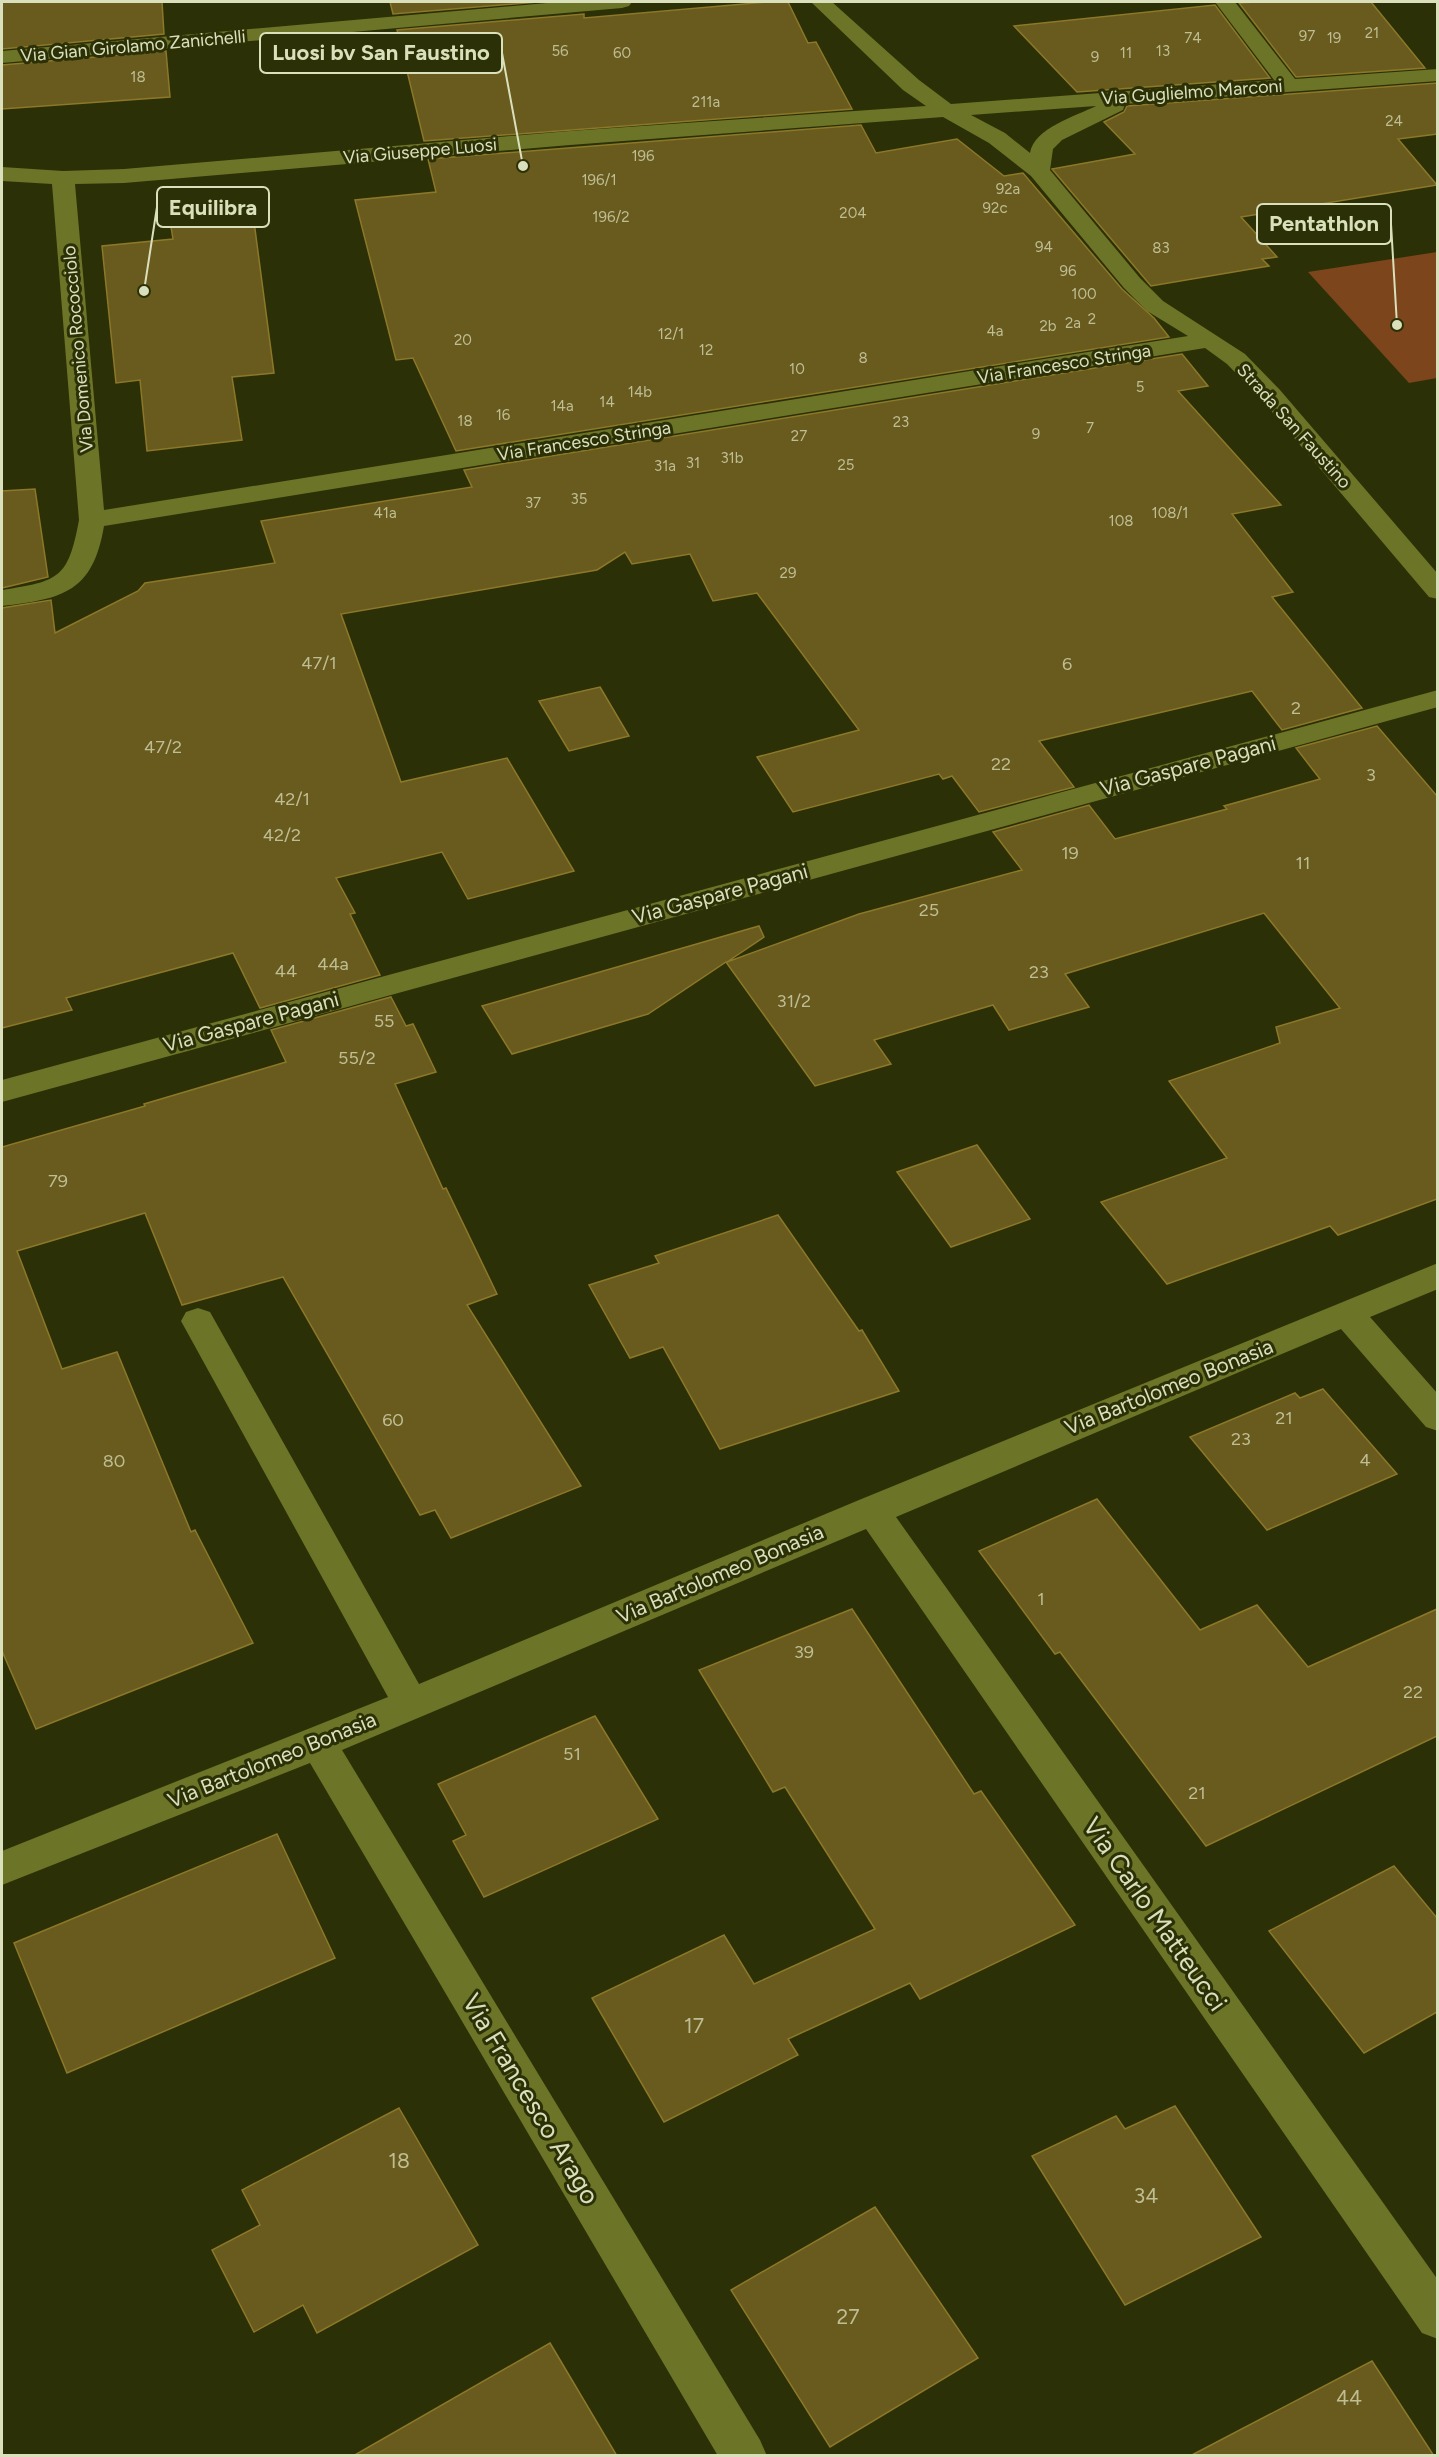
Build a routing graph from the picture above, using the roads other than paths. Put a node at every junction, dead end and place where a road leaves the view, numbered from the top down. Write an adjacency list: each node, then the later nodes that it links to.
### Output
1 (622, 2): 4 (street, Via Gian Girolamo Zanichelli)
2 (822, 2): 8 (street, Strada San Faustino)
3 (1225, 2): 6 (street)
4 (2, 57)
5 (1437, 75): 6 (street, Via Guglielmo Marconi)
6 (1288, 84): 7 (street, Via Guglielmo Marconi)
7 (1137, 96): 8 (street, Via Guglielmo Marconi); 9 (street)
8 (947, 111): 9 (street, Strada San Faustino); 11 (street, Via Giuseppe Luosi)
9 (1039, 171): 12 (street, Strada San Faustino)
10 (2, 174): 11 (street, Via Giuseppe Luosi)
11 (63, 178): 13 (street, Via Domenico Rococciolo)
12 (1210, 340): 13 (street, Via Francesco Stringa); 14 (street, Strada San Faustino)
13 (92, 520): 15 (street)
14 (1437, 591)
15 (2, 598)
16 (1437, 698): 17 (street, Via Gaspare Pagani)
17 (2, 1090)
18 (1437, 1275): 19 (street, Via Bartolomeo Bonasia)
19 (1347, 1313): 21 (street); 22 (street, Via Bartolomeo Bonasia)
20 (198, 1321): 23 (street)
21 (1437, 1418)
22 (872, 1510): 23 (street, Via Bartolomeo Bonasia); 26 (street, Via Carlo Matteucci)
23 (411, 1704): 24 (street, Via Bartolomeo Bonasia)
24 (318, 1743): 25 (street, Via Bartolomeo Bonasia); 27 (street, Via Francesco Arago)
25 (2, 1868)
26 (1437, 2318)
27 (744, 2456)

